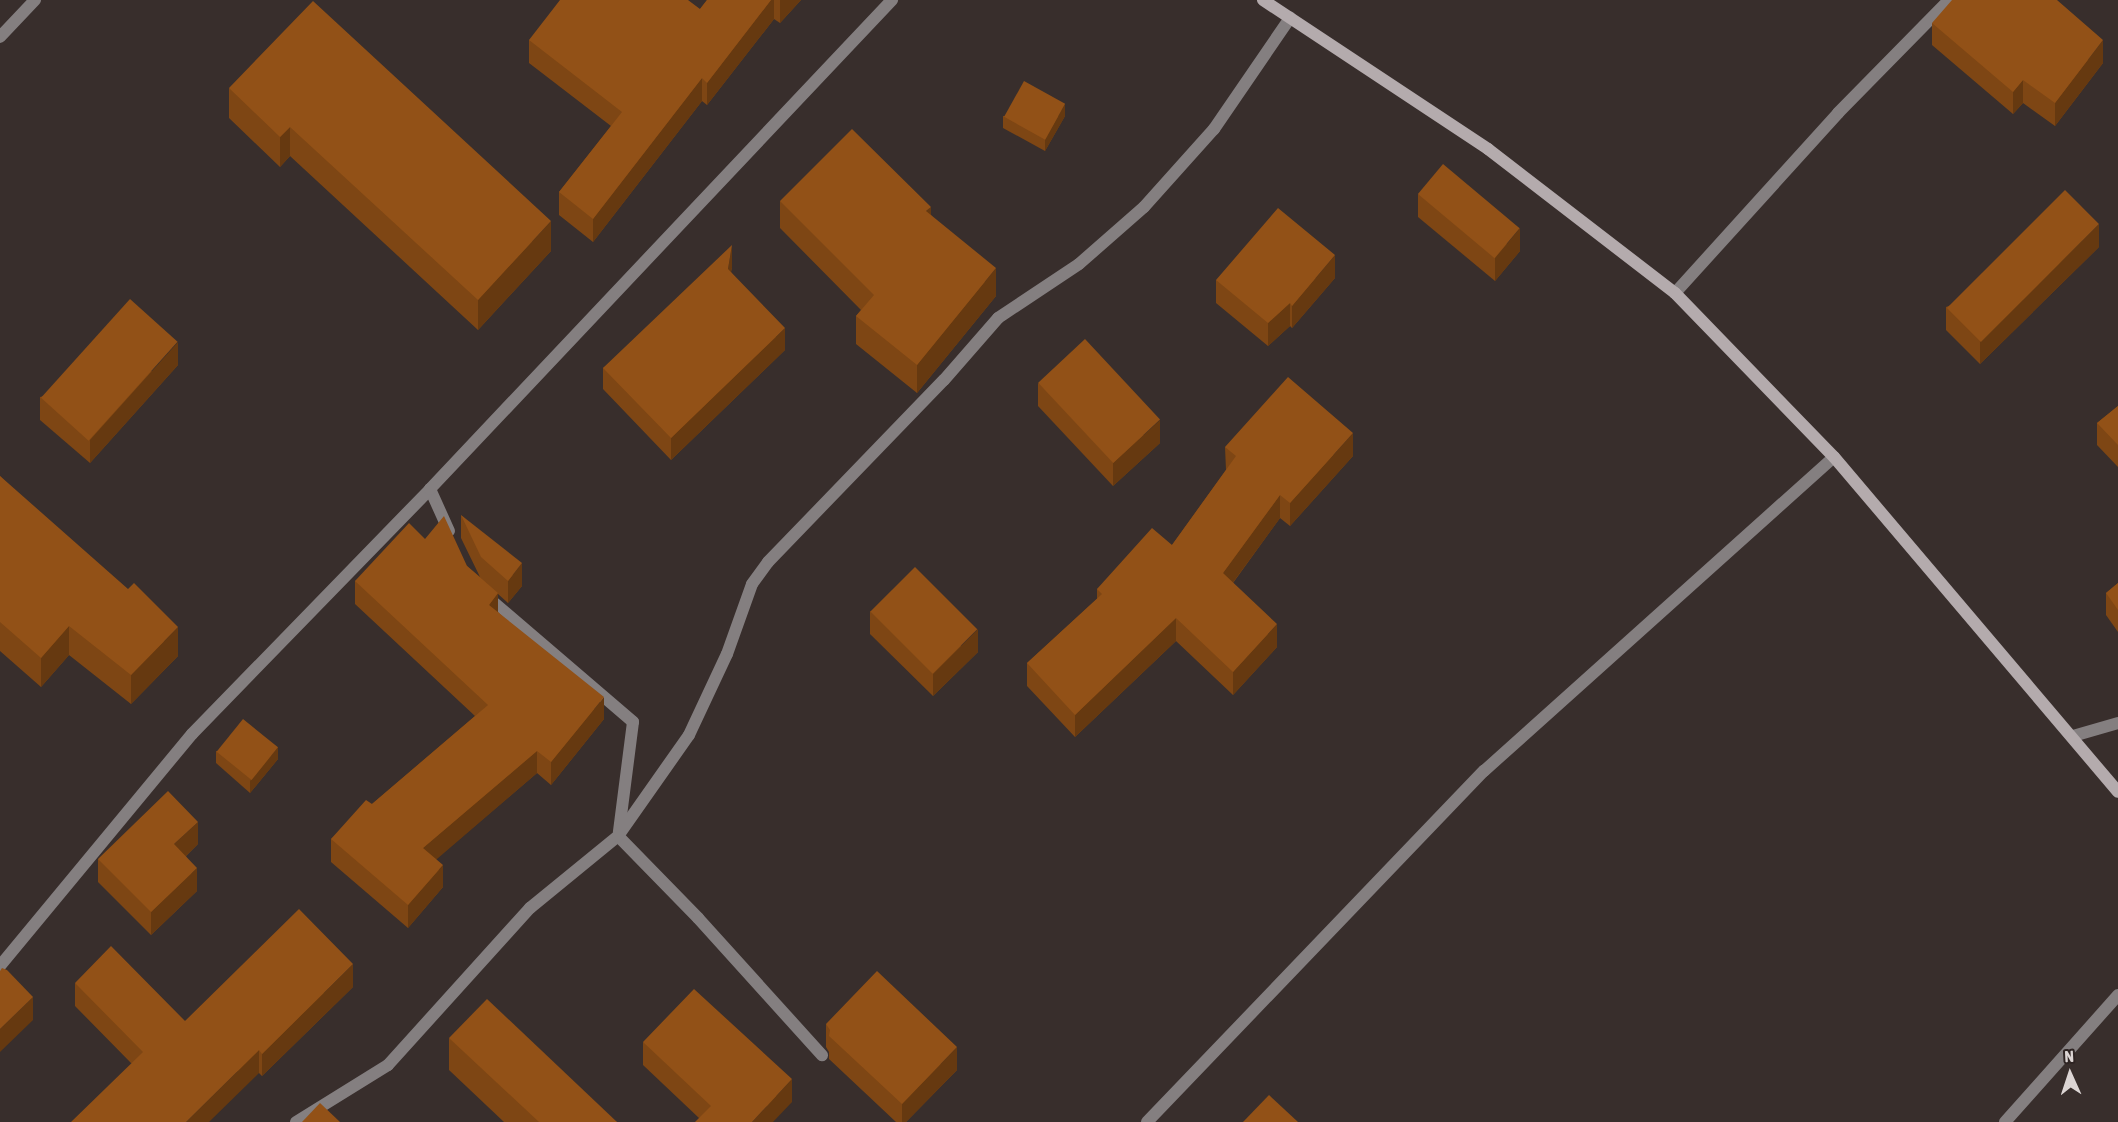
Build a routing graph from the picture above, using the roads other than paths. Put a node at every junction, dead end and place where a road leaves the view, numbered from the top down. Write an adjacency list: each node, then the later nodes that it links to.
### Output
1 (35, 0): 6 (street)
2 (892, 0): 9 (street)
3 (1263, 0): 5 (street)
4 (1949, 0): 7 (street)
5 (1290, 18): 7 (street); 15 (street)
6 (0, 37)
7 (1675, 294): 8 (street)
8 (1834, 457): 13 (street); 20 (street)
9 (430, 489): 10 (street); 16 (street)
10 (454, 542)
11 (474, 585): 15 (street)
12 (2118, 723): 13 (street)
13 (2073, 736): 14 (street)
14 (2118, 792)
15 (618, 836): 18 (street); 19 (street)
16 (0, 966)
17 (2118, 995): 21 (street)
18 (822, 1054)
19 (296, 1122)
20 (1147, 1122)
21 (2005, 1122)

